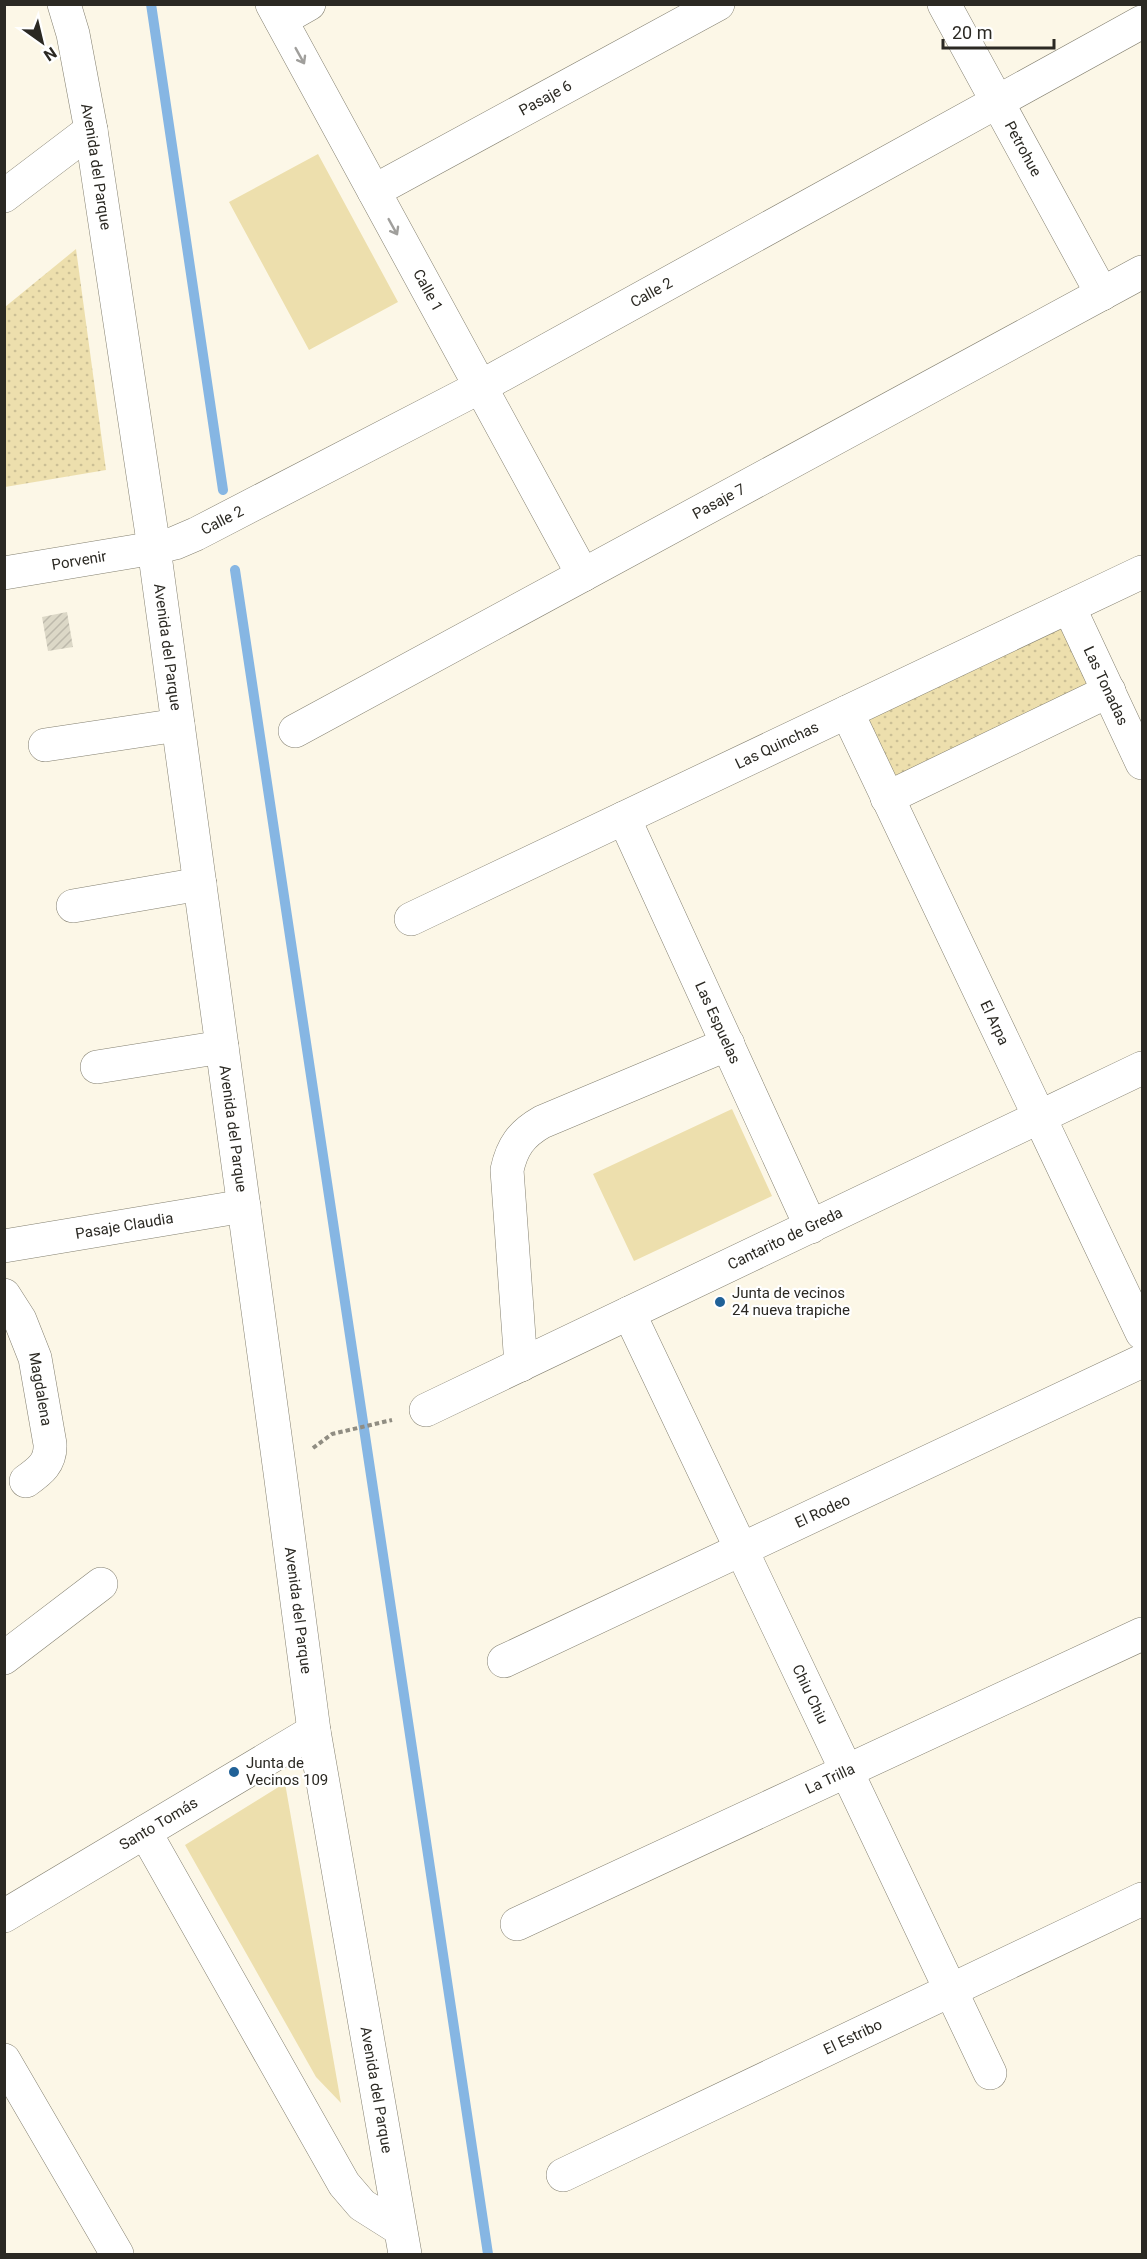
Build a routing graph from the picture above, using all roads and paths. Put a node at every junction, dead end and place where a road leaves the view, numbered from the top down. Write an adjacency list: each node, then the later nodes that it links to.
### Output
1 (64, 4): 8 (street, Avenida del Parque)
2 (309, 4): 5 (street)
3 (718, 4): 9 (street, Pasaje 6)
4 (944, 4): 7 (street, Petrohue)
5 (277, 12): 9 (street, Calle 1, one-way to 9)
6 (1143, 22): 7 (street, Calle 2)
7 (996, 101): 12 (street, Petrohue); 13 (street, Calle 2)
8 (91, 130): 10 (street); 14 (street, Avenida del Parque)
9 (374, 191): 13 (street, Calle 1, one-way to 13)
10 (4, 196)
11 (1143, 272): 12 (street, Pasaje 7)
12 (1102, 294): 17 (street, Pasaje 7)
13 (480, 387): 14 (street, Calle 2); 17 (street, Calle 1)
14 (154, 548): 16 (street, Porvenir); 21 (street, Avenida del Parque)
15 (1143, 572): 18 (street, Las Quinchas)
16 (4, 573)
17 (583, 575): 22 (street, Pasaje 7)
18 (1069, 607): 19 (street, Las Tonadas); 20 (street, Las Quinchas)
19 (1109, 691): 24 (street, Las Tonadas); 25 (street)
20 (847, 712): 25 (street, El Arpa); 26 (street, Las Quinchas)
21 (178, 725): 23 (street); 27 (street, Avenida del Parque)
22 (295, 731)
23 (45, 745)
24 (1143, 763)
25 (887, 798): 34 (street, El Arpa)
26 (624, 818): 29 (street, Las Quinchas); 30 (street, Las Espuelas)
27 (200, 884): 28 (street); 31 (street, Avenida del Parque)
28 (73, 906)
29 (411, 919)
30 (728, 1044): 36 (street, Las Espuelas); 42 (street)
31 (222, 1047): 32 (street); 35 (street, Avenida del Parque)
32 (97, 1066)
33 (1143, 1068): 34 (street, Cantarito de Greda)
34 (1040, 1117): 36 (street, Cantarito de Greda); 40 (street, El Arpa)
35 (244, 1206): 37 (street, Pasaje Claudia); 52 (street, Avenida del Parque)
36 (812, 1227): 39 (street, Cantarito de Greda)
37 (4, 1246)
38 (4, 1295): 46 (street, Magdalena)
39 (629, 1313): 42 (street, Cantarito de Greda); 47 (street, Chiu Chiu)
40 (1143, 1334)
41 (1143, 1361): 47 (street, El Rodeo)
42 (520, 1365): 43 (street, Cantarito de Greda)
43 (426, 1410)
44 (387, 1421): 45 (path)
45 (332, 1434)
46 (27, 1481)
47 (741, 1550): 51 (street, El Rodeo); 53 (street, Chiu Chiu)
48 (101, 1584): 50 (street)
49 (1143, 1634): 53 (street, La Trilla)
50 (4, 1658)
51 (504, 1661)
52 (314, 1731): 54 (street, Santo Tomás); 62 (street, Avenida del Parque)
53 (846, 1771): 57 (street, La Trilla); 58 (street, Chiu Chiu)
54 (145, 1832): 56 (street, Santo Tomás); 62 (street)
55 (1143, 1899): 58 (street, El Estribo)
56 (4, 1916)
57 (517, 1924)
58 (951, 1991): 60 (street, Chiu Chiu); 61 (street, El Estribo)
59 (4, 2060): 63 (street)
60 (990, 2073)
61 (563, 2175)
62 (402, 2242)
63 (117, 2254)

